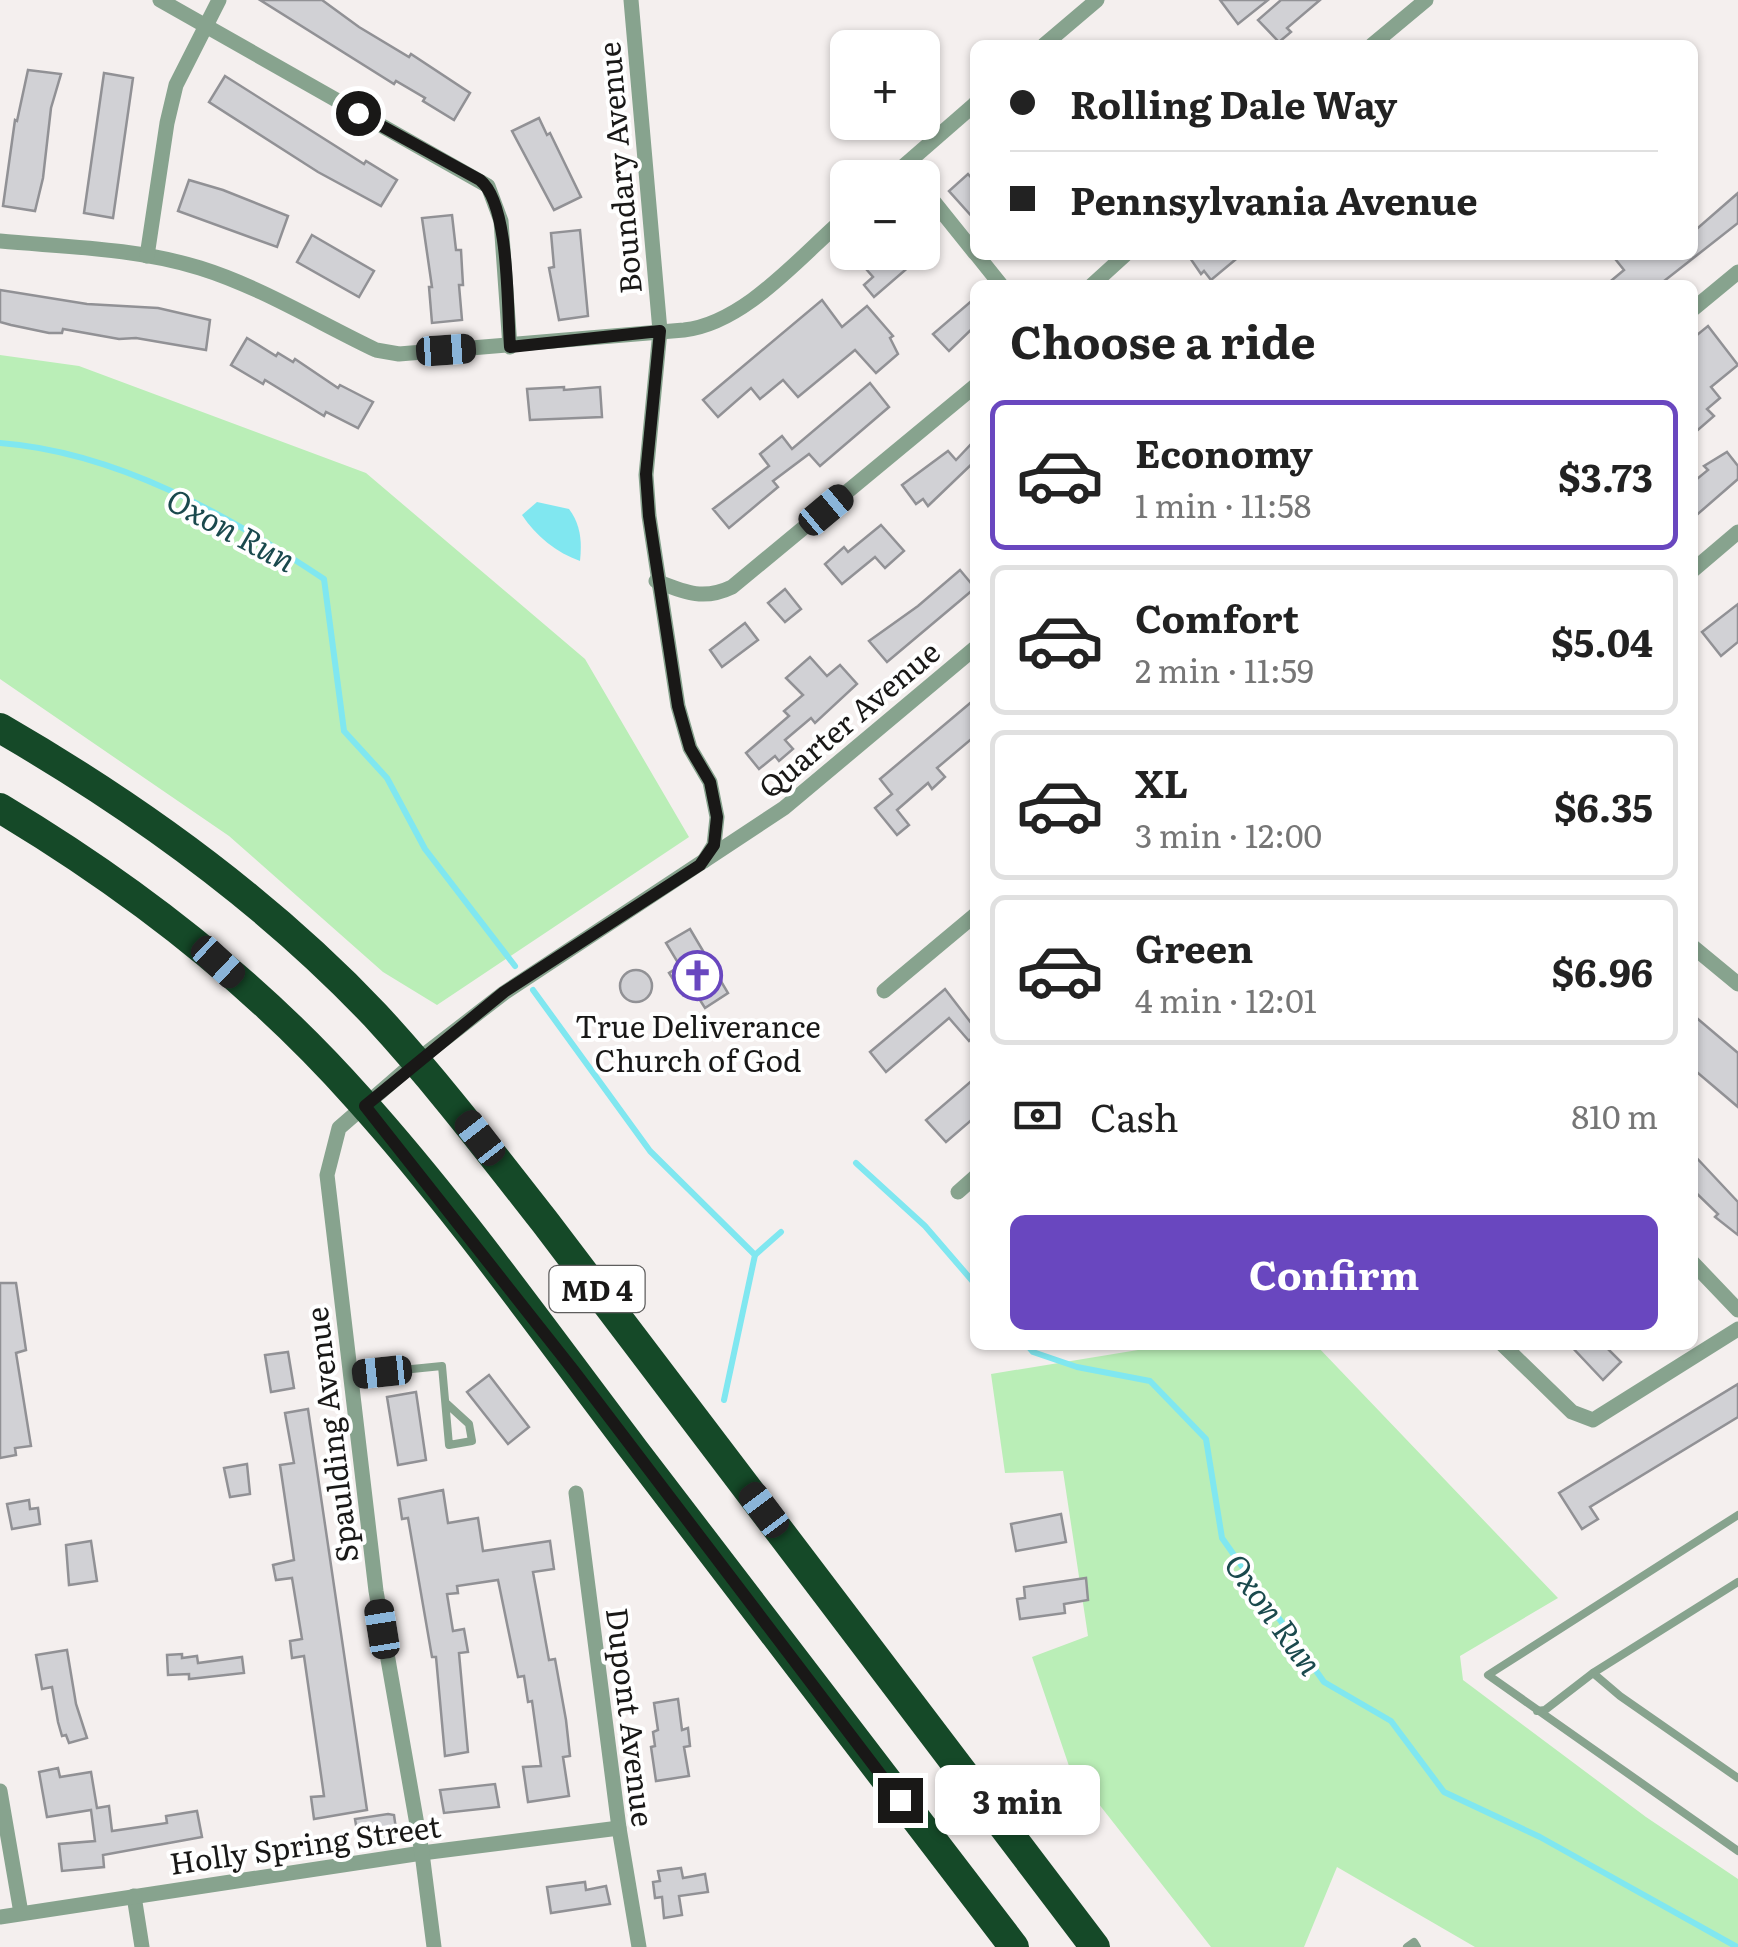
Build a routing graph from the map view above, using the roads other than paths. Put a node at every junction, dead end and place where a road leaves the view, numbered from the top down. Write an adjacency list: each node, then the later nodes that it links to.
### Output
1 (160, 0): 6 (street)
2 (219, 0): 6 (street)
3 (631, 0): 22 (street, Boundary Avenue)
4 (1097, 0): 7 (street)
5 (1426, 0): 8 (street)
6 (205, 25): 15 (street); 23 (street)
7 (1050, 40)
8 (1378, 40)
9 (970, 109): 10 (street)
10 (921, 160)
11 (940, 210): 14 (street)
12 (830, 231): 22 (street)
13 (0, 241): 15 (street)
14 (970, 247)
15 (148, 256): 23 (street)
16 (981, 260): 19 (street)
17 (1120, 260): 20 (street)
18 (1738, 272): 21 (street)
19 (997, 280)
20 (1098, 280)
21 (1698, 305)
22 (660, 331): 23 (street); 27 (street, Boundary Avenue)
23 (510, 347)
24 (970, 390): 27 (street)
25 (1738, 532): 26 (street)
26 (1698, 565)
27 (656, 581): 31 (street, Boundary Avenue)
28 (970, 652): 31 (street, Quarter Avenue)
29 (0, 728): 36 (highway, MD 4)
30 (0, 808): 37 (highway, MD 4)
31 (700, 865): 36 (street, Quarter Avenue)
32 (970, 919): 35 (street)
33 (1698, 951): 34 (street)
34 (1738, 984)
35 (884, 992)
36 (415, 1062): 37 (street, Quarter Avenue); 63 (highway, MD 4)
37 (365, 1106): 44 (street, Spaulding Avenue); 62 (highway, MD 4)
38 (970, 1181): 39 (street)
39 (958, 1192)
40 (1698, 1268): 41 (street)
41 (1738, 1310)
42 (1738, 1329): 43 (street)
43 (1508, 1350)
44 (352, 1375): 45 (lane); 55 (street, Spaulding Avenue)
45 (446, 1403): 45 (lane)
46 (576, 1492): 53 (street, Dupont Avenue)
47 (1738, 1515): 50 (lane)
48 (1738, 1582): 49 (lane)
49 (1592, 1673): 50 (lane); 51 (lane)
50 (1537, 1711): 54 (lane)
51 (1738, 1778)
52 (0, 1790): 57 (street)
53 (618, 1828): 55 (street, Holly Spring Street); 61 (street, Dupont Avenue)
54 (1738, 1852)
55 (422, 1854): 56 (street, Holly Spring Street); 60 (street, Spaulding Avenue)
56 (134, 1896): 57 (street, Holly Spring Street); 59 (street)
57 (21, 1913): 58 (street, Holly Spring Street)
58 (0, 1917)
59 (142, 1947)
60 (434, 1947)
61 (639, 1947)
62 (1014, 1947)
63 (1095, 1947)
64 (1407, 1947): 65 (lane)
65 (1417, 1947)

